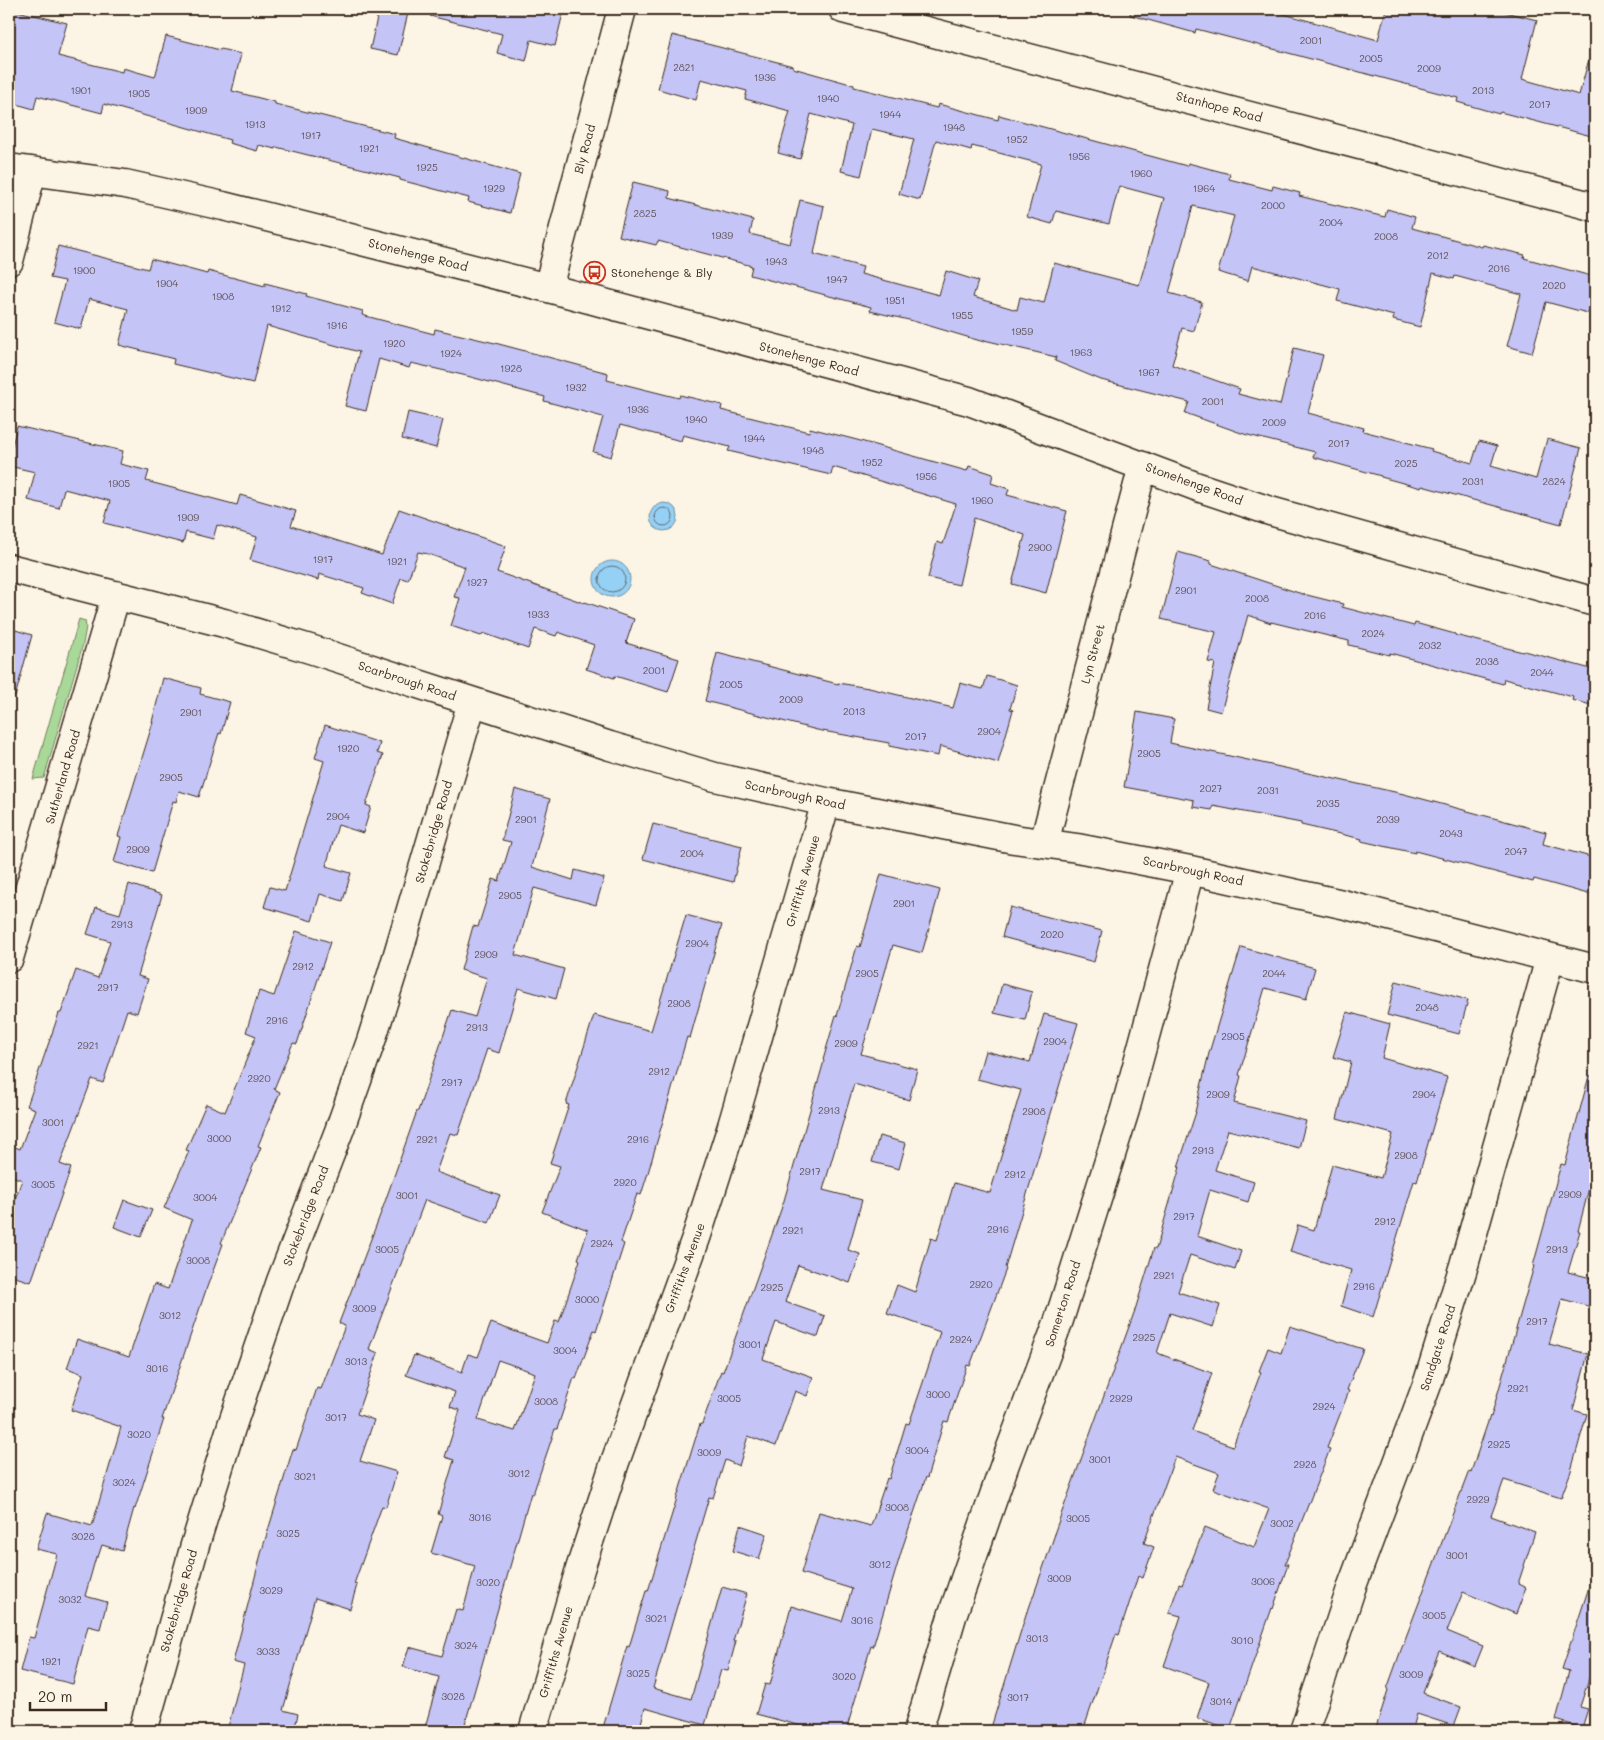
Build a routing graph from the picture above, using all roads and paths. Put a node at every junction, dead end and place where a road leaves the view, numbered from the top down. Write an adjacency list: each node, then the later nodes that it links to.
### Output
1 (622, 9): 6 (street, Bly Road)
2 (843, 9): 4 (street, Stanhope Road)
3 (20, 170): 5 (street); 6 (street, Stonehenge Road)
4 (1595, 207)
5 (9, 261)
6 (548, 288): 7 (street, Stonehenge Road)
7 (1143, 466): 10 (street, Stonehenge Road); 13 (street, Lyn Street)
8 (9, 568): 9 (street, Scarbrough Road)
9 (116, 595): 11 (street, Scarbrough Road); 15 (street, Sutherland Road)
10 (1595, 602)
11 (472, 702): 12 (street, Scarbrough Road); 18 (street, Stokebridge Road)
12 (826, 802): 13 (street, Scarbrough Road); 19 (street, Griffiths Avenue)
13 (1044, 843): 14 (street, Scarbrough Road)
14 (1190, 870): 16 (street, Scarbrough Road); 20 (street, Somerton Road)
15 (9, 958)
16 (1550, 958): 17 (street, Scarbrough Road); 21 (street, Sandgate Road)
17 (1595, 969)
18 (143, 1731)
19 (533, 1731)
20 (918, 1731)
21 (1304, 1731)

